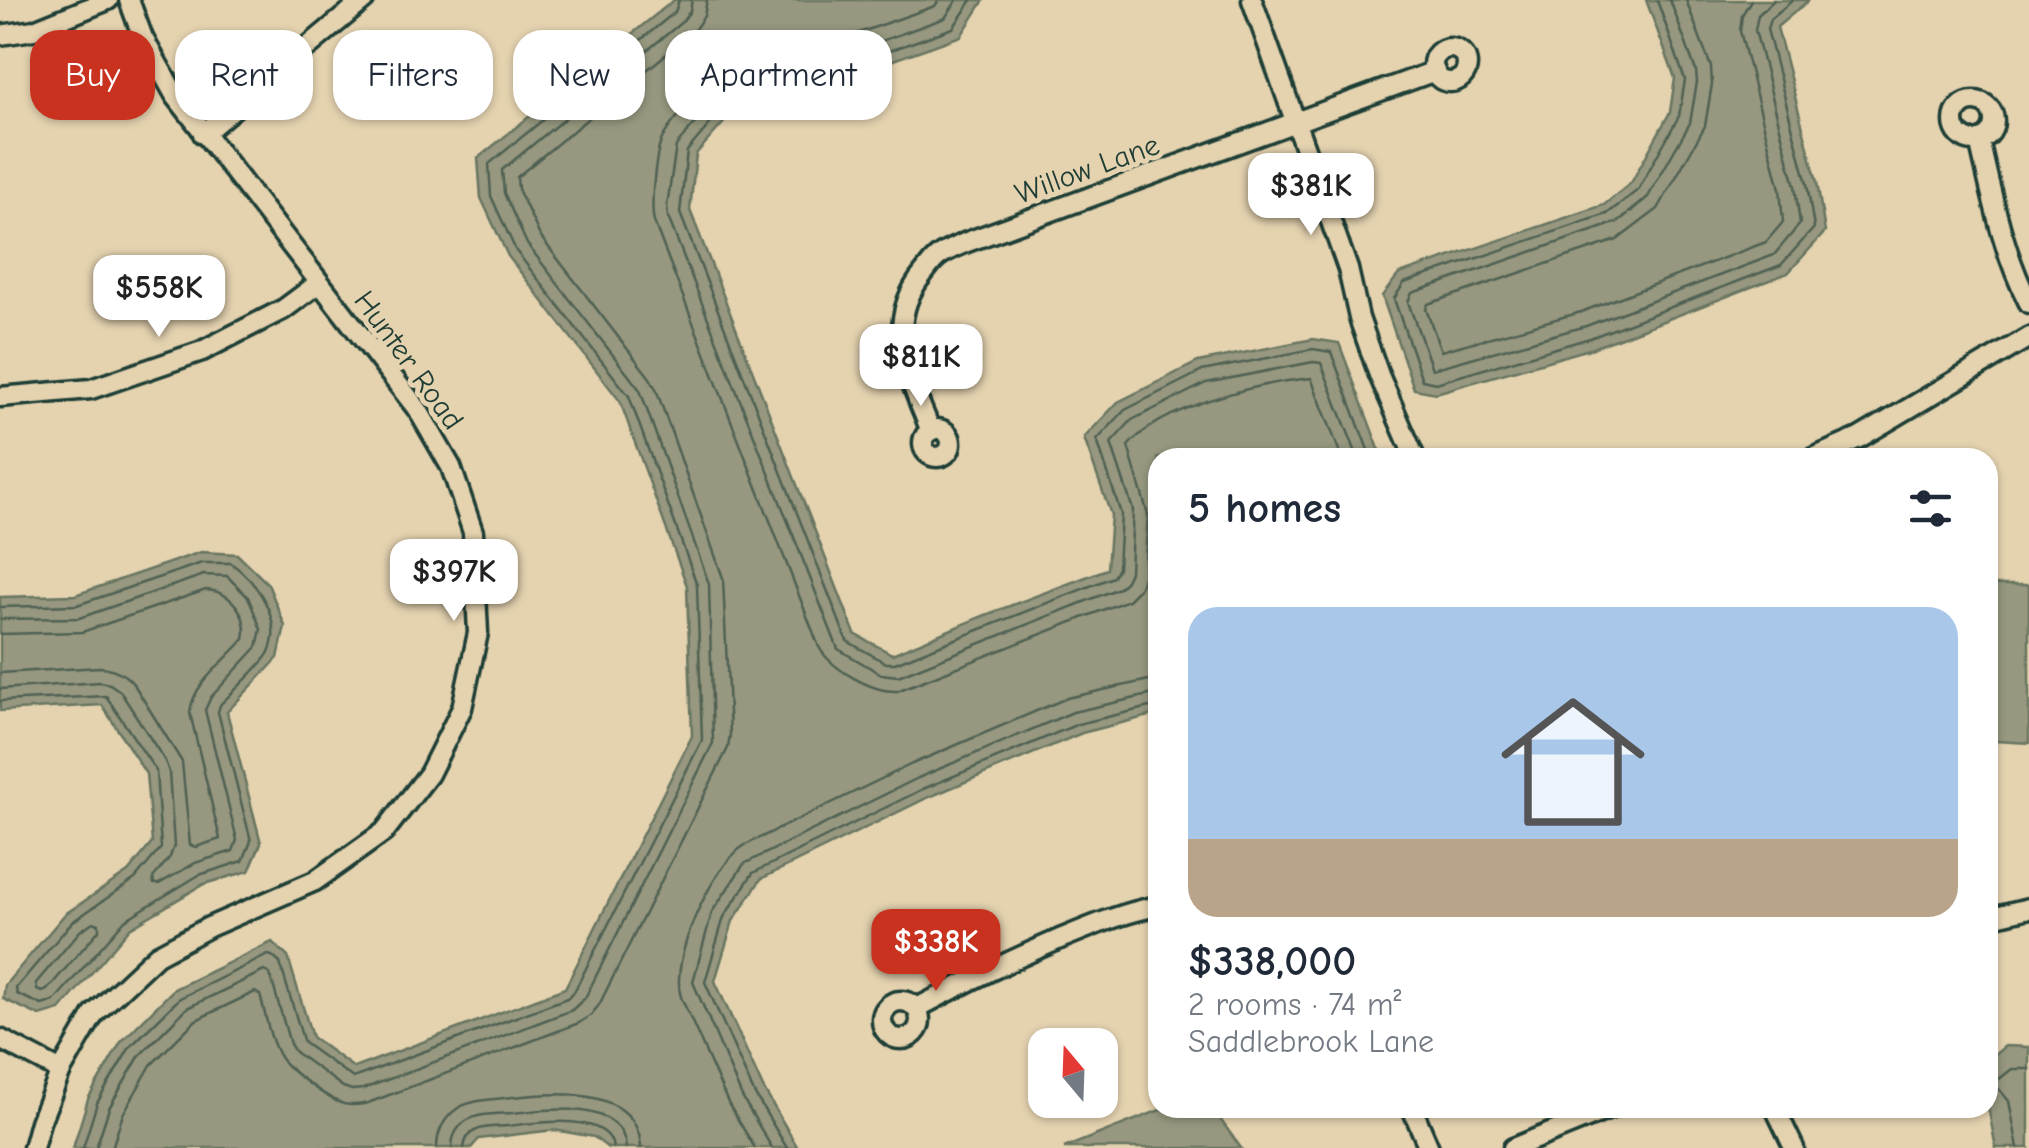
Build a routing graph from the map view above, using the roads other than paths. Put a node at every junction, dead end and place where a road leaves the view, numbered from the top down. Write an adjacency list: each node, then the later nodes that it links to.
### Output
1 (108, 0): 5 (street)
2 (129, 0): 8 (street, Hunter Road)
3 (364, 0): 8 (street)
4 (1252, 0): 7 (street)
5 (0, 34)
6 (1434, 71): 7 (street, Willow Lane)
7 (1296, 123): 14 (street, Willow Lane); 15 (street)
8 (203, 134): 10 (street, Hunter Road)
9 (1979, 140): 11 (street)
10 (319, 283): 13 (street); 22 (street, Hunter Road)
11 (2029, 303)
12 (2029, 337): 16 (street)
13 (0, 397)
14 (931, 431)
15 (1411, 448)
16 (1836, 448)
17 (1148, 908): 20 (street)
18 (2029, 908): 19 (street)
19 (1998, 916)
20 (917, 1008)
21 (0, 1039): 22 (street)
22 (61, 1070): 26 (street, Hunter Road)
23 (1416, 1118): 27 (street)
24 (1587, 1118): 28 (street)
25 (1780, 1118): 29 (street)
26 (33, 1148)
27 (1428, 1148)
28 (1512, 1148)
29 (1794, 1148)

